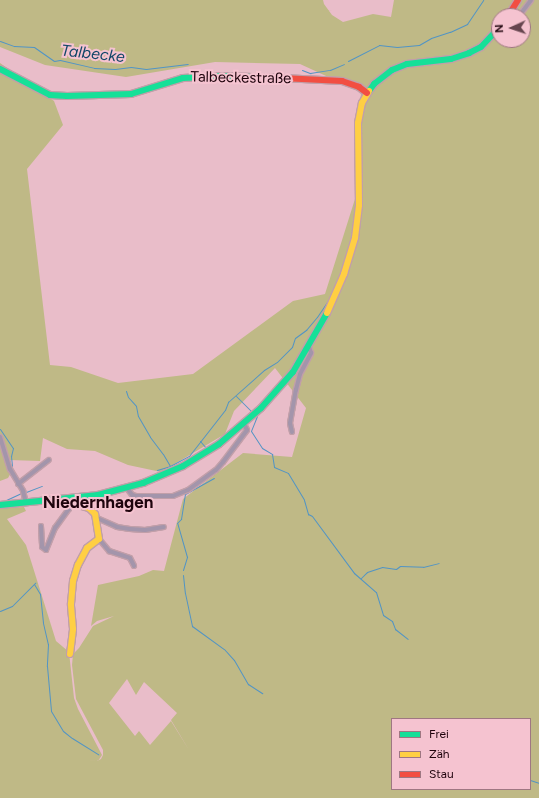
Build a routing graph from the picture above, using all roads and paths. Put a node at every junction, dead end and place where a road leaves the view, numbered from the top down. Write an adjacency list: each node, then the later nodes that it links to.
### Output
1 (491, 36): 3 (main road)
2 (0, 69): 3 (main road, Talbeckestraße)
3 (367, 93): 4 (main road)
4 (309, 347): 5 (main road); 6 (street)
5 (244, 424): 10 (main road); 10 (street)
6 (292, 432)
7 (0, 437): 9 (street)
8 (49, 460): 9 (street)
9 (18, 484): 12 (street)
10 (127, 488): 11 (main road)
11 (71, 501): 12 (main road); 14 (main road); 15 (street)
12 (26, 503): 13 (main road)
13 (0, 505)
14 (97, 518): 16 (street); 17 (main road)
15 (41, 526)
16 (164, 527)
17 (99, 539): 18 (street); 19 (main road)
18 (134, 566)
19 (70, 654)

